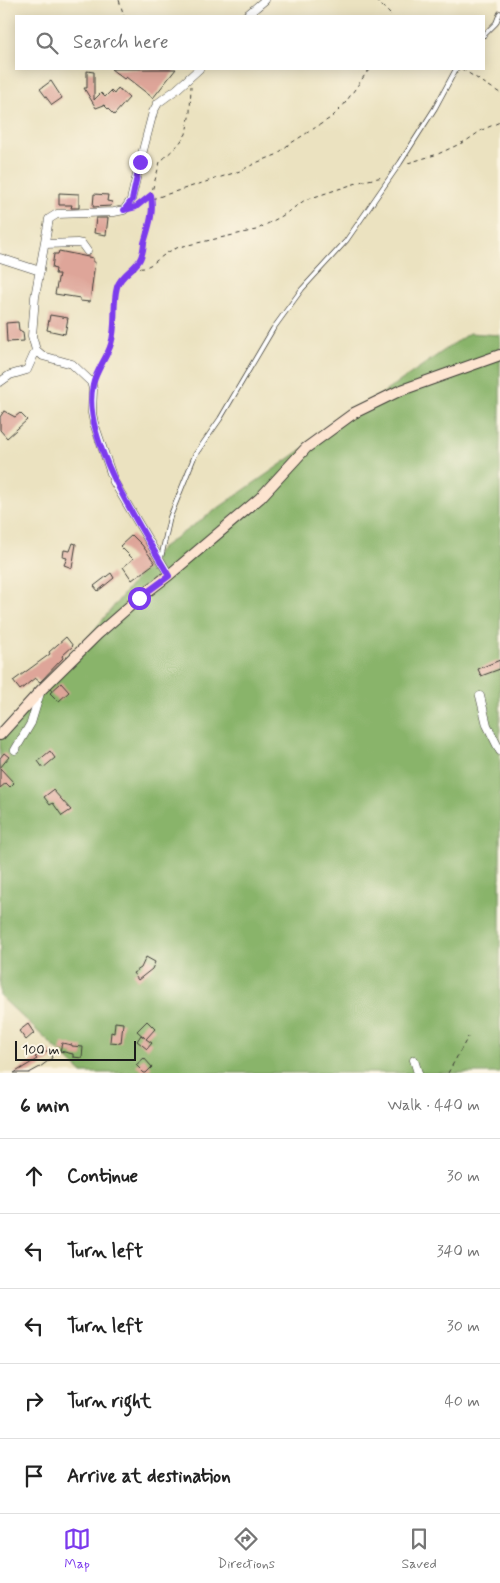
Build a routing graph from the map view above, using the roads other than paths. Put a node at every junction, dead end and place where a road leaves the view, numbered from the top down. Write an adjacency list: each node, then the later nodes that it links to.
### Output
1 (265, 0): 3 (street)
2 (500, 13): 4 (lane)
3 (247, 15)
4 (485, 34)
5 (198, 70): 7 (street)
6 (455, 70): 14 (lane)
7 (45, 244): 8 (street); 10 (street)
8 (87, 251)
9 (0, 258): 10 (street)
10 (40, 271): 11 (street)
11 (36, 350): 13 (street); 14 (street)
12 (500, 355): 15 (street)
13 (0, 382)
14 (160, 560): 15 (street)
15 (169, 576): 16 (street)
16 (42, 689): 18 (street); 19 (street)
17 (480, 696): 20 (street)
18 (0, 735)
19 (15, 750)
20 (500, 751)
21 (414, 1060): 22 (street)
22 (418, 1073)

